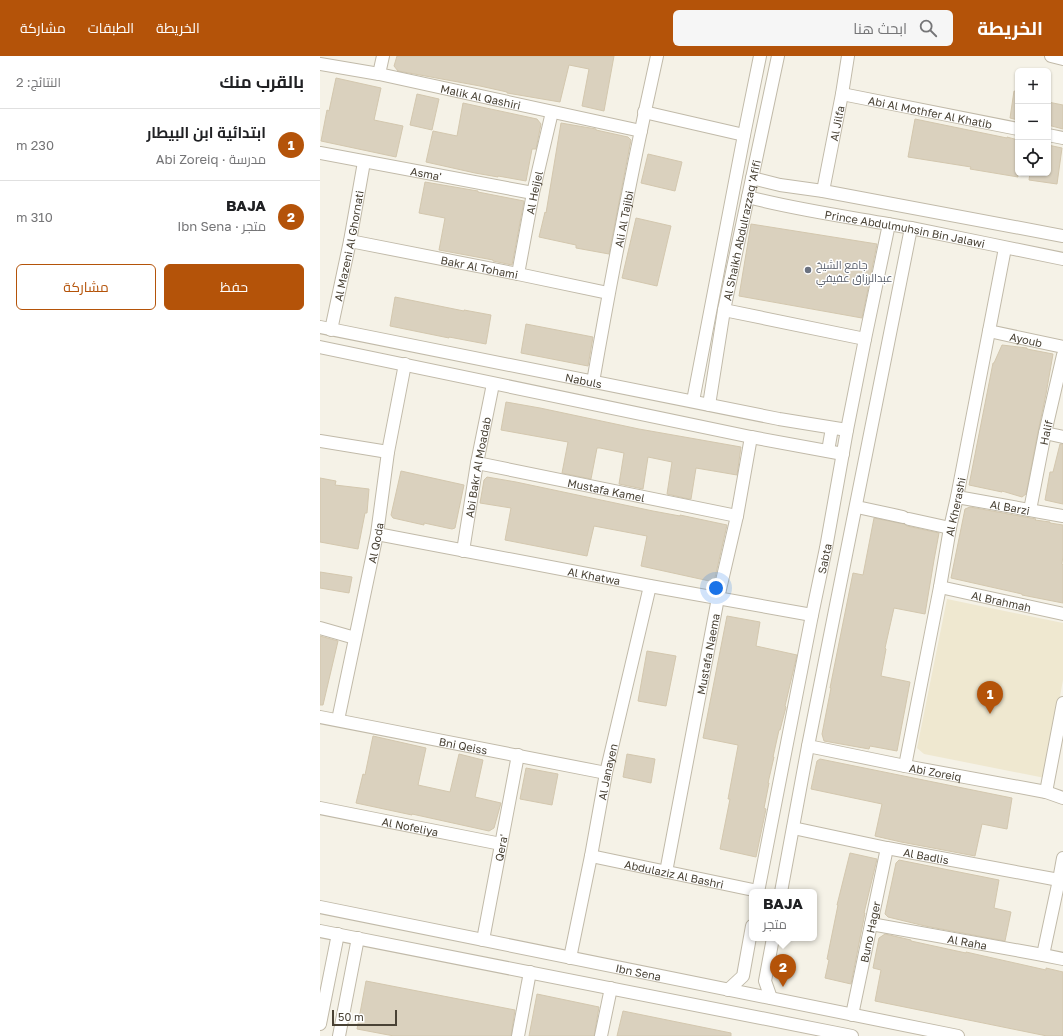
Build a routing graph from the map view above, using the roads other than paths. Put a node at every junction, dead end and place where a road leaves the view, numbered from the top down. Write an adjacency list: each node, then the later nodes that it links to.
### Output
1 (383, 56): 9 (street)
2 (657, 56): 12 (street, Ali Al Tajibi)
3 (760, 56): 15 (street, Al Shaikh Abdulrazzaq 'Afifi)
4 (778, 56): 20 (street, Al Shaikh Abdulrazzaq 'Afifi)
5 (848, 56): 10 (street, Al Jilfa)
6 (1051, 56): 7 (street)
7 (1063, 59)
8 (320, 64): 9 (street, Malik Al Qashiri)
9 (379, 74): 11 (street, Malik Al Qashiri)
10 (842, 94): 13 (street, Abi Al Mothfer Al Khatib); 22 (street, Al Jilfa)
11 (552, 112): 14 (street, Malik Al Qashiri); 23 (street, Al Heijel)
12 (644, 112): 14 (street, Ali Al Tajibi); 15 (street)
13 (1015, 128)
14 (641, 131): 37 (street, Ali Al Tajibi)
15 (744, 135): 48 (street, Al Shaikh Abdulrazzaq 'Afifi)
16 (1051, 136): 17 (street)
17 (1063, 138)
18 (320, 153): 19 (street, Asma')
19 (364, 162): 23 (street, Asma'); 33 (street, Al Mazeni Al Ghornati)
20 (752, 178): 21 (street, Prince Abdulmuhsin Bin Jalawi); 24 (street, Al Shaikh Abdulrazzaq 'Afifi)
21 (780, 185): 22 (street, Prince Abdulmuhsin Bin Jalawi); 25 (street)
22 (823, 191): 26 (street, Prince Abdulmuhsin Bin Jalawi)
23 (533, 193): 36 (street, Al Heijel)
24 (748, 197): 25 (street, Prince Abdulmuhsin Bin Jalawi); 38 (street, Al Shaikh Abdulrazzaq 'Afifi)
25 (778, 205): 28 (street, Prince Abdulmuhsin Bin Jalawi)
26 (956, 216): 27 (street, Prince Abdulmuhsin Bin Jalawi); 30 (street)
27 (969, 219): 31 (street, Prince Abdulmuhsin Bin Jalawi); 32 (street)
28 (889, 224): 29 (street, Prince Abdulmuhsin Bin Jalawi); 41 (street, Sabta)
29 (912, 228): 30 (street, Prince Abdulmuhsin Bin Jalawi); 63 (street, Sabta)
30 (952, 236): 32 (street, Prince Abdulmuhsin Bin Jalawi)
31 (1063, 236)
32 (965, 239): 34 (street, Prince Abdulmuhsin Bin Jalawi)
33 (350, 241): 36 (street, Bakr Al Tohami); 39 (street, Al Mazeni Al Ghornati)
34 (1005, 248): 35 (street, Prince Abdulmuhsin Bin Jalawi); 40 (street, Al Kherashi)
35 (1063, 259)
36 (518, 274): 37 (street, Bakr Al Tohami)
37 (608, 293): 46 (street, Ali Al Tajibi)
38 (724, 310): 41 (street); 49 (street, Al Shaikh Abdulrazzaq 'Afifi)
39 (326, 329): 46 (street, Nabuls)
40 (989, 331): 43 (street, Ayoub); 62 (street, Al Kherashi)
41 (865, 339): 53 (street, Sabta)
42 (320, 347): 45 (street, Nabuls)
43 (1063, 347)
44 (1063, 355): 54 (street, Halif)
45 (405, 364): 47 (street, Nabuls); 59 (street, Al Qoda)
46 (593, 382): 50 (street, Nabuls)
47 (493, 384): 56 (street, Nabuls); 61 (street, Abi Bakr Al Moadab)
48 (695, 387): 49 (street); 50 (street, Al Shaikh Abdulrazzaq 'Afifi)
49 (712, 389): 51 (street, Al Shaikh Abdulrazzaq 'Afifi)
50 (693, 401): 51 (street, Nabuls)
51 (709, 405): 52 (street, Nabuls)
52 (832, 428): 53 (street, Nabuls); 58 (street)
53 (847, 430): 60 (street, Sabta)
54 (1045, 433): 55 (street); 64 (street, Halif)
55 (1063, 437)
56 (751, 438): 58 (street, Nabuls); 65 (street, Mustafa Naema)
57 (320, 441): 59 (street)
58 (828, 451): 60 (street, Nabuls)
59 (388, 452): 68 (street, Al Qoda)
60 (843, 454): 70 (street, Sabta)
61 (477, 463): 65 (street, Mustafa Kamel); 69 (street, Abi Bakr Al Moadab)
62 (957, 497): 64 (street, Al Barzi); 67 (street, Al Kherashi)
63 (857, 507): 67 (street); 71 (street, Sabta)
64 (1030, 510): 66 (street, Al Barzi)
65 (737, 516): 74 (street, Mustafa Naema)
66 (1063, 516)
67 (950, 528): 73 (street, Al Kherashi)
68 (377, 534): 69 (street, Al Khatwa); 78 (street, Al Qoda)
69 (463, 551): 72 (street, Al Khatwa)
70 (825, 553): 71 (street); 76 (street, Sabta)
71 (846, 558): 82 (street, Sabta)
72 (650, 586): 74 (street, Al Khatwa); 85 (street, Al Janayen)
73 (940, 587): 75 (street, Al Brahmah); 84 (street, Al Kherashi)
74 (718, 598): 76 (street, Al Khatwa); 94 (street, Mustafa Naema)
75 (1063, 614)
76 (812, 615): 96 (street, Sabta)
77 (320, 628): 78 (street)
78 (355, 638): 81 (street, Al Qoda)
79 (1062, 709): 86 (street)
80 (320, 717): 81 (street, Bni Qeiss)
81 (338, 720): 83 (street, Bni Qeiss)
82 (808, 746): 84 (street, Abi Zoreiq); 89 (street, Sabta)
83 (518, 755): 85 (street, Bni Qeiss); 90 (street, Qera')
84 (905, 766): 86 (street, Abi Zoreiq)
85 (606, 773): 92 (street, Al Janayen)
86 (1046, 792): 87 (street, Abi Zoreiq)
87 (1063, 798)
88 (320, 808): 90 (street, Al Nofeliya)
89 (793, 828): 91 (street, Al Badlis); 97 (street, Sabta)
90 (501, 844): 104 (street, Qera')
91 (887, 848): 95 (street, Al Badlis); 100 (street, Buno Hager)
92 (591, 856): 94 (street, Abdulaziz Al Bashri); 108 (street, Al Janayen)
93 (1063, 858): 95 (street)
94 (666, 872): 98 (street, Abdulaziz Al Bashri)
95 (1059, 880): 107 (street)
96 (759, 889)
97 (782, 889)
98 (749, 890)
99 (320, 907): 104 (street, Ibn Sena)
100 (871, 924): 107 (street, Al Raha); 116 (street, Buno Hager)
101 (320, 931): 102 (street, Ibn Sena)
102 (338, 934): 103 (street, Ibn Sena); 117 (street)
103 (358, 938): 110 (street, Ibn Sena); 119 (street)
104 (482, 940): 108 (street, Ibn Sena)
105 (749, 941): 111 (street)
106 (772, 941): 112 (street)
107 (1043, 955): 109 (street, Al Raha)
108 (570, 958): 114 (street, Ibn Sena)
109 (1063, 959)
110 (530, 972): 113 (street, Ibn Sena); 120 (street)
111 (743, 976): 112 (street); 114 (street)
112 (765, 981): 115 (street)
113 (611, 988): 118 (street, Ibn Sena); 121 (street)
114 (728, 990): 115 (street, Ibn Sena)
115 (771, 998): 116 (street, Ibn Sena)
116 (852, 1015): 123 (street, Ibn Sena)
117 (320, 1024)
118 (817, 1033): 122 (street, Ibn Sena)
119 (341, 1036)
120 (518, 1036)
121 (601, 1036)
122 (852, 1036)
123 (958, 1036)

